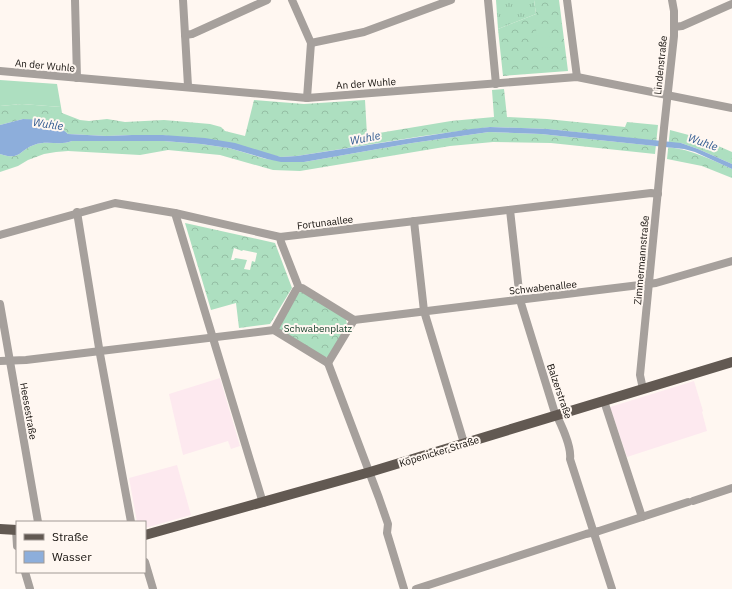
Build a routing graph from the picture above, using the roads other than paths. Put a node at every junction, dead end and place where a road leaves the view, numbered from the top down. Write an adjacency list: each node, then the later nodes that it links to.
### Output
1 (75, 0): 15 (street)
2 (183, 0): 11 (street)
3 (267, 0): 11 (street)
4 (292, 0): 12 (street)
5 (451, 0): 12 (street)
6 (488, 0): 16 (street)
7 (567, 0): 14 (street)
8 (672, 0): 10 (street, Lindenstraße)
9 (732, 4): 10 (street)
10 (674, 27): 18 (street, Lindenstraße)
11 (185, 35): 17 (street)
12 (312, 43): 19 (street)
13 (0, 71): 15 (street, An der Wuhle)
14 (577, 77): 16 (street, An der Wuhle); 18 (street, An der Wuhle)
15 (77, 78): 17 (street, An der Wuhle)
16 (496, 84): 19 (street, An der Wuhle)
17 (188, 86): 19 (street, An der Wuhle)
18 (667, 94): 20 (street, An der Wuhle); 21 (street, Lindenstraße)
19 (306, 98)
20 (732, 108)
21 (663, 133): 22 (street, Zimmermannstraße)
22 (658, 194): 23 (street, Fortunaallee); 30 (street, Zimmermannstraße)
23 (510, 210): 26 (street, Fortunaallee); 32 (street, Balzerstraße)
24 (77, 212): 25 (street, Fortunaallee); 27 (street, Fortunaallee); 38 (street)
25 (175, 213): 28 (street, Fortunaallee); 37 (street)
26 (414, 221): 28 (street, Fortunaallee); 34 (street)
27 (0, 235)
28 (280, 237): 31 (street)
29 (732, 261): 30 (street, Schwabenallee)
30 (649, 284): 32 (street, Schwabenallee); 43 (street, Zimmermannstraße)
31 (299, 288): 35 (street); 36 (street)
32 (520, 300): 34 (street, Schwabenallee); 45 (street, Balzerstraße)
33 (0, 304): 40 (street, Heesestraße)
34 (424, 311): 35 (street, Schwabenallee); 46 (street)
35 (354, 320): 42 (street)
36 (274, 330): 37 (street); 42 (street)
37 (214, 338): 38 (street); 49 (street)
38 (100, 351): 40 (street); 52 (street)
39 (0, 360): 40 (street)
40 (10, 361): 51 (street, Heesestraße)
41 (732, 362): 43 (main road, Köpenicker Straße)
42 (328, 363): 47 (street)
43 (643, 389): 44 (main road, Köpenicker Straße)
44 (604, 401): 45 (main road, Köpenicker Straße); 50 (street)
45 (556, 415): 46 (main road, Köpenicker Straße); 55 (street, Balzerstraße)
46 (464, 443): 47 (main road, Köpenicker Straße)
47 (370, 472): 49 (main road, Köpenicker Straße); 61 (street)
48 (732, 488): 50 (street)
49 (264, 502): 56 (main road, Köpenicker Straße)
50 (642, 517): 55 (street)
51 (38, 521)
52 (131, 521)
53 (0, 530): 54 (main road)
54 (16, 530)
55 (593, 532): 62 (street); 63 (street, Balzerstraße)
56 (146, 535)
57 (146, 565): 60 (street)
58 (25, 573): 59 (street)
59 (30, 589)
60 (153, 589)
61 (404, 589)
62 (416, 589)
63 (612, 589)

